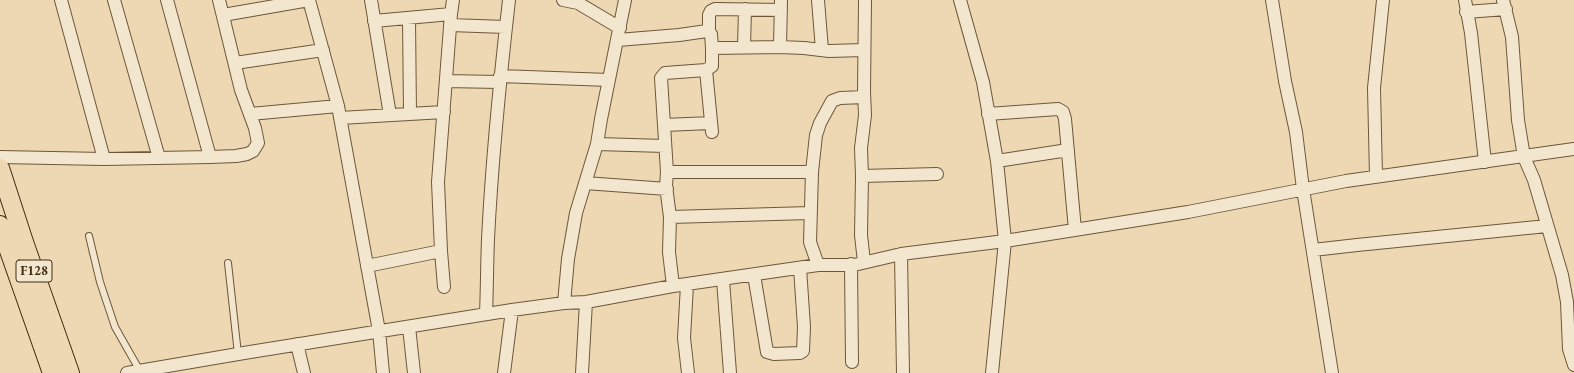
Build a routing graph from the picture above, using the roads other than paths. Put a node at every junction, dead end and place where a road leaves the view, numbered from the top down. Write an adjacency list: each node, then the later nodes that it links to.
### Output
1 (61, 0): 55 (street)
2 (114, 0): 54 (street)
3 (167, 0): 52 (street)
4 (219, 0): 20 (street)
5 (309, 0): 20 (street); 30 (street)
6 (371, 0): 23 (street)
7 (453, 0): 22 (street)
8 (509, 0): 24 (street)
9 (564, 0): 26 (street)
10 (625, 0): 26 (street)
11 (818, 0): 31 (street)
12 (865, 0): 32 (street)
13 (960, 0): 43 (street)
14 (1272, 0): 66 (street)
15 (1383, 0): 63 (street)
16 (781, 5): 19 (street); 28 (street)
17 (1505, 5): 18 (street); 53 (street)
18 (1466, 6): 57 (street)
19 (745, 9): 25 (street); 27 (street)
20 (223, 15): 33 (street)
21 (409, 18): 22 (street); 23 (street); 42 (street)
22 (450, 19): 24 (street); 37 (street)
23 (374, 21): 44 (street)
24 (506, 27): 35 (street)
25 (709, 31): 26 (street); 29 (street)
26 (619, 34): 36 (street)
27 (744, 47): 28 (street); 29 (street)
28 (780, 47): 31 (street)
29 (712, 48): 34 (street)
30 (323, 50): 33 (street); 39 (street)
31 (822, 50): 32 (street)
32 (864, 50): 38 (street)
33 (235, 63): 41 (street)
34 (706, 70): 46 (street); 46 (street)
35 (500, 79): 36 (street); 37 (street); 91 (street)
36 (609, 80): 47 (street)
37 (446, 81): 40 (street)
38 (864, 97): 60 (street); 62 (street)
39 (338, 106): 41 (street); 45 (street)
40 (444, 112): 42 (street); 75 (street)
41 (250, 114): 52 (street)
42 (410, 114): 44 (street)
43 (988, 114): 50 (street); 56 (street)
44 (390, 115): 45 (street)
45 (340, 118): 81 (street)
46 (664, 125): 48 (street)
47 (597, 144): 48 (street); 64 (street)
48 (665, 146): 59 (street)
49 (1574, 149): 53 (street)
50 (1068, 150): 56 (street); 71 (street)
51 (0, 157): 55 (street)
52 (210, 157): 54 (street)
53 (1524, 157): 57 (street); 70 (street)
54 (159, 158): 55 (street)
55 (104, 159)
56 (997, 161): 73 (street)
57 (1485, 162): 63 (street)
58 (0, 168): 100 (main road, F128)
59 (667, 172): 60 (street); 65 (street)
60 (812, 172): 67 (street)
61 (937, 174): 62 (street)
62 (862, 176): 77 (street)
63 (1376, 177): 66 (street)
64 (586, 183): 65 (street); 89 (street)
65 (667, 189): 68 (street)
66 (1303, 189): 71 (street); 74 (street)
67 (810, 213): 68 (street); 80 (street)
68 (670, 217): 86 (street)
69 (0, 225): 99 (main road, F128)
70 (1546, 226): 74 (street); 97 (street)
71 (1075, 230): 73 (street)
72 (89, 236): 98 (lane)
73 (1005, 241): 76 (street); 110 (street)
74 (1313, 250): 111 (street)
75 (441, 251): 81 (street); 87 (street)
76 (901, 254): 77 (street); 109 (street)
77 (864, 262): 79 (street)
78 (228, 263): 95 (lane)
79 (851, 264): 80 (street); 96 (street)
80 (818, 265): 82 (street)
81 (367, 266): 93 (street)
82 (800, 268): 83 (street); 83 (street)
83 (754, 275): 84 (street)
84 (723, 280): 85 (street); 108 (street)
85 (687, 285): 86 (street); 107 (street)
86 (674, 286): 88 (street)
87 (444, 287)
88 (586, 302): 89 (street); 106 (street)
89 (564, 303): 90 (street)
90 (512, 310): 91 (street); 105 (street)
91 (486, 314): 92 (street)
92 (409, 326): 93 (street); 104 (street)
93 (379, 332): 94 (street); 103 (street)
94 (297, 344): 95 (street); 102 (street)
95 (238, 354): 98 (street)
96 (852, 362)
97 (1574, 365)
98 (140, 371): 101 (street)
99 (52, 373)
100 (70, 373)
101 (127, 373)
102 (304, 373)
103 (383, 373)
104 (414, 373)
105 (504, 373)
106 (582, 373)
107 (688, 373)
108 (730, 373)
109 (903, 373)
110 (992, 373)
111 (1332, 373)

